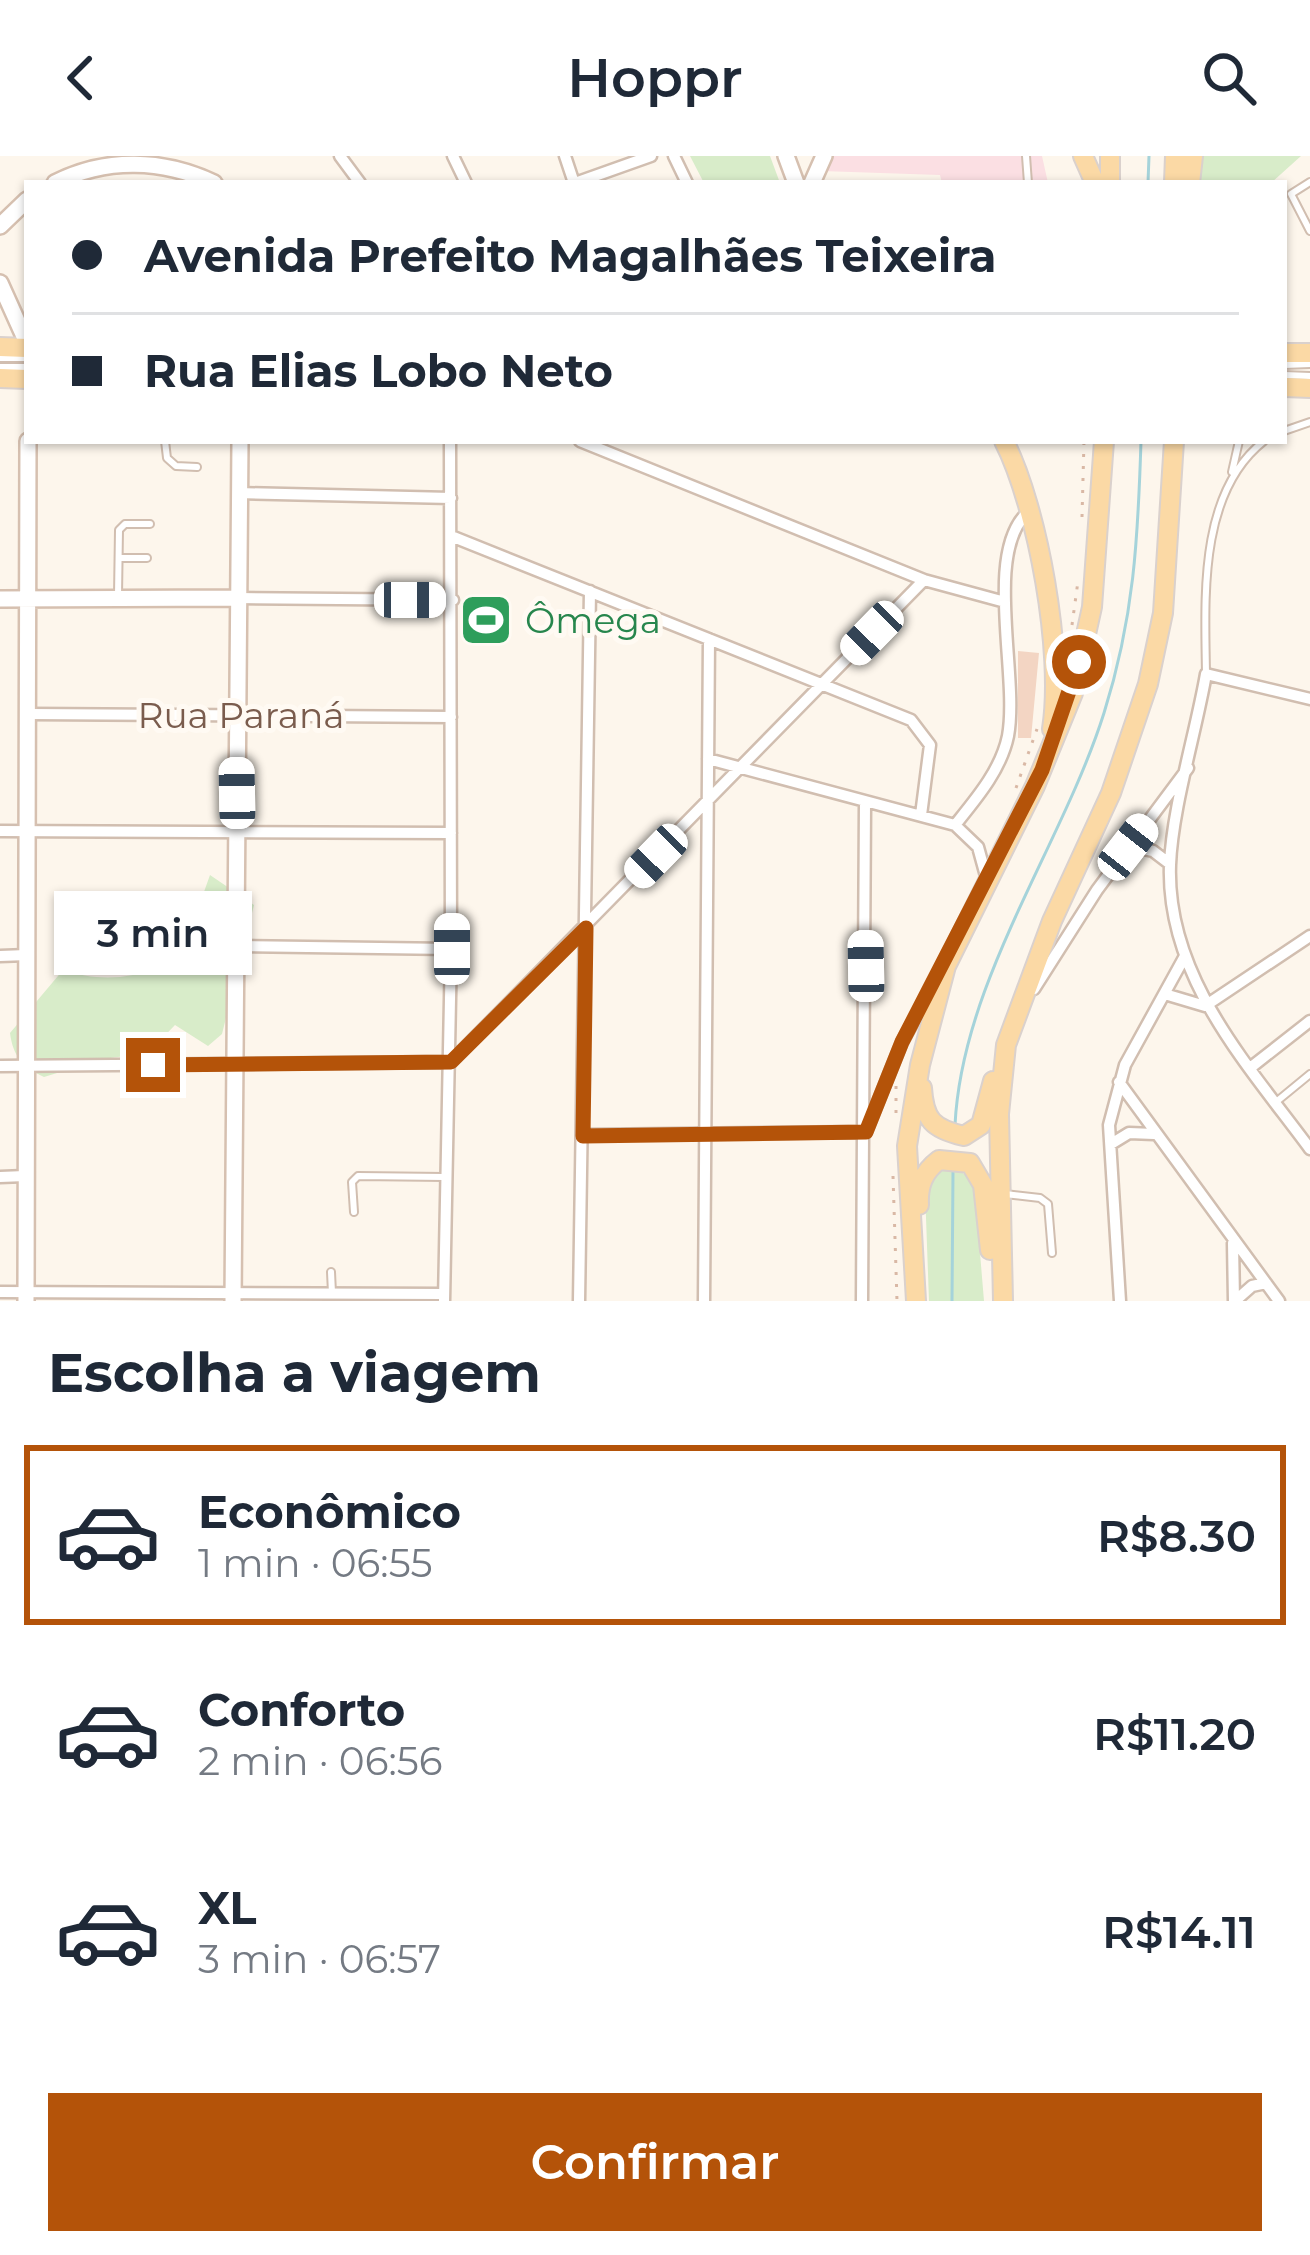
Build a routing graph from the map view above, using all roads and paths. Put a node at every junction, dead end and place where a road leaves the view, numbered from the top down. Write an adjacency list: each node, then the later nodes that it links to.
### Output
1 (651, 156): 5 (street)
2 (137, 160): 3 (street); 4 (street)
3 (62, 180)
4 (205, 180)
5 (583, 180)
6 (1310, 182): 9 (lane)
7 (24, 203): 8 (street)
8 (0, 226)
9 (1310, 231)
10 (0, 283): 11 (street)
11 (24, 339)
12 (28, 444): 36 (street)
13 (165, 444): 22 (lane)
14 (240, 444): 24 (street)
15 (450, 444): 25 (street)
16 (587, 444): 31 (street)
17 (1005, 444): 26 (main road)
18 (1103, 444): 49 (main road)
19 (1174, 444): 72 (main road)
20 (1238, 444): 23 (lane)
21 (1261, 444): 23 (lane)
22 (197, 467)
23 (1229, 482): 40 (lane)
24 (238, 493): 25 (street); 33 (street)
25 (451, 498): 28 (street)
26 (1026, 514): 38 (street); 49 (main road)
27 (150, 524): 29 (lane)
28 (451, 536): 32 (street); 37 (street)
29 (119, 558): 30 (lane); 35 (lane)
30 (147, 558)
31 (924, 580): 38 (street); 41 (street)
32 (590, 592): 39 (street); 61 (street)
33 (236, 598): 35 (street); 37 (street); 44 (street)
34 (0, 599): 36 (street)
35 (118, 599): 36 (street)
36 (27, 600): 43 (street)
37 (453, 600): 45 (street)
38 (1005, 602): 53 (street)
39 (709, 639): 41 (street); 46 (street)
40 (1206, 674): 42 (street); 47 (street)
41 (821, 687): 48 (street); 52 (street)
42 (1310, 699)
43 (30, 714): 44 (street, Rua Paraná); 55 (street)
44 (236, 716): 45 (street, Rua Paraná); 56 (street)
45 (451, 717): 57 (street)
46 (708, 759): 48 (street); 51 (street)
47 (1190, 765): 58 (street); 59 (street)
48 (740, 769): 50 (street); 51 (street)
49 (1042, 770): 60 (main road)
50 (865, 802): 52 (street); 82 (street)
51 (707, 803): 61 (street); 85 (street)
52 (921, 815): 53 (street)
53 (955, 825): 60 (street)
54 (0, 831): 55 (street)
55 (27, 832): 56 (street); 65 (street)
56 (237, 832): 57 (street); 63 (street)
57 (451, 833): 64 (street)
58 (1128, 847): 59 (street); 72 (street)
59 (1170, 864): 67 (street)
60 (987, 879): 68 (main road)
61 (586, 928): 73 (street); 84 (street)
62 (1310, 936): 70 (street)
63 (239, 946): 64 (street); 74 (street)
64 (452, 949): 73 (street)
65 (27, 955): 66 (street); 75 (street)
66 (0, 956)
67 (1185, 956): 69 (street); 70 (street)
68 (946, 966): 76 (main road); 82 (street)
69 (1168, 995): 70 (street); 80 (street)
70 (1205, 1006): 78 (street)
71 (1310, 1022): 78 (street)
72 (1009, 1035): 76 (main road); 91 (main road)
73 (451, 1062): 74 (street); 89 (street)
74 (236, 1064): 75 (street); 102 (street)
75 (27, 1065): 77 (street); 88 (street)
76 (920, 1065): 96 (main road)
77 (0, 1066)
78 (1250, 1068): 81 (street)
79 (1310, 1073): 81 (lane)
80 (1118, 1082): 83 (street); 86 (street)
81 (1276, 1103): 87 (street)
82 (866, 1132): 85 (street); 106 (street)
83 (1154, 1134): 86 (street); 93 (street)
84 (583, 1136): 85 (street); 104 (street)
85 (705, 1136): 105 (street)
86 (1111, 1144): 98 (street)
87 (1310, 1149)
88 (25, 1176): 90 (street); 101 (street)
89 (448, 1176): 92 (lane); 103 (street)
90 (0, 1177)
91 (1001, 1194): 94 (lane); 108 (main road)
92 (354, 1212)
93 (1233, 1240): 97 (street); 111 (street)
94 (1052, 1252)
95 (332, 1271): 100 (lane)
96 (913, 1276): 107 (main road); 108 (main road)
97 (1266, 1283): 111 (street); 112 (street)
98 (1121, 1286): 109 (street); 110 (street)
99 (0, 1292): 101 (street)
100 (332, 1293): 102 (street); 103 (street)
101 (26, 1296): 102 (street)
102 (233, 1297)
103 (444, 1298)
104 (579, 1301)
105 (704, 1301)
106 (862, 1301)
107 (916, 1301)
108 (998, 1301)
109 (1110, 1301)
110 (1120, 1301)
111 (1234, 1301)
112 (1279, 1301)

